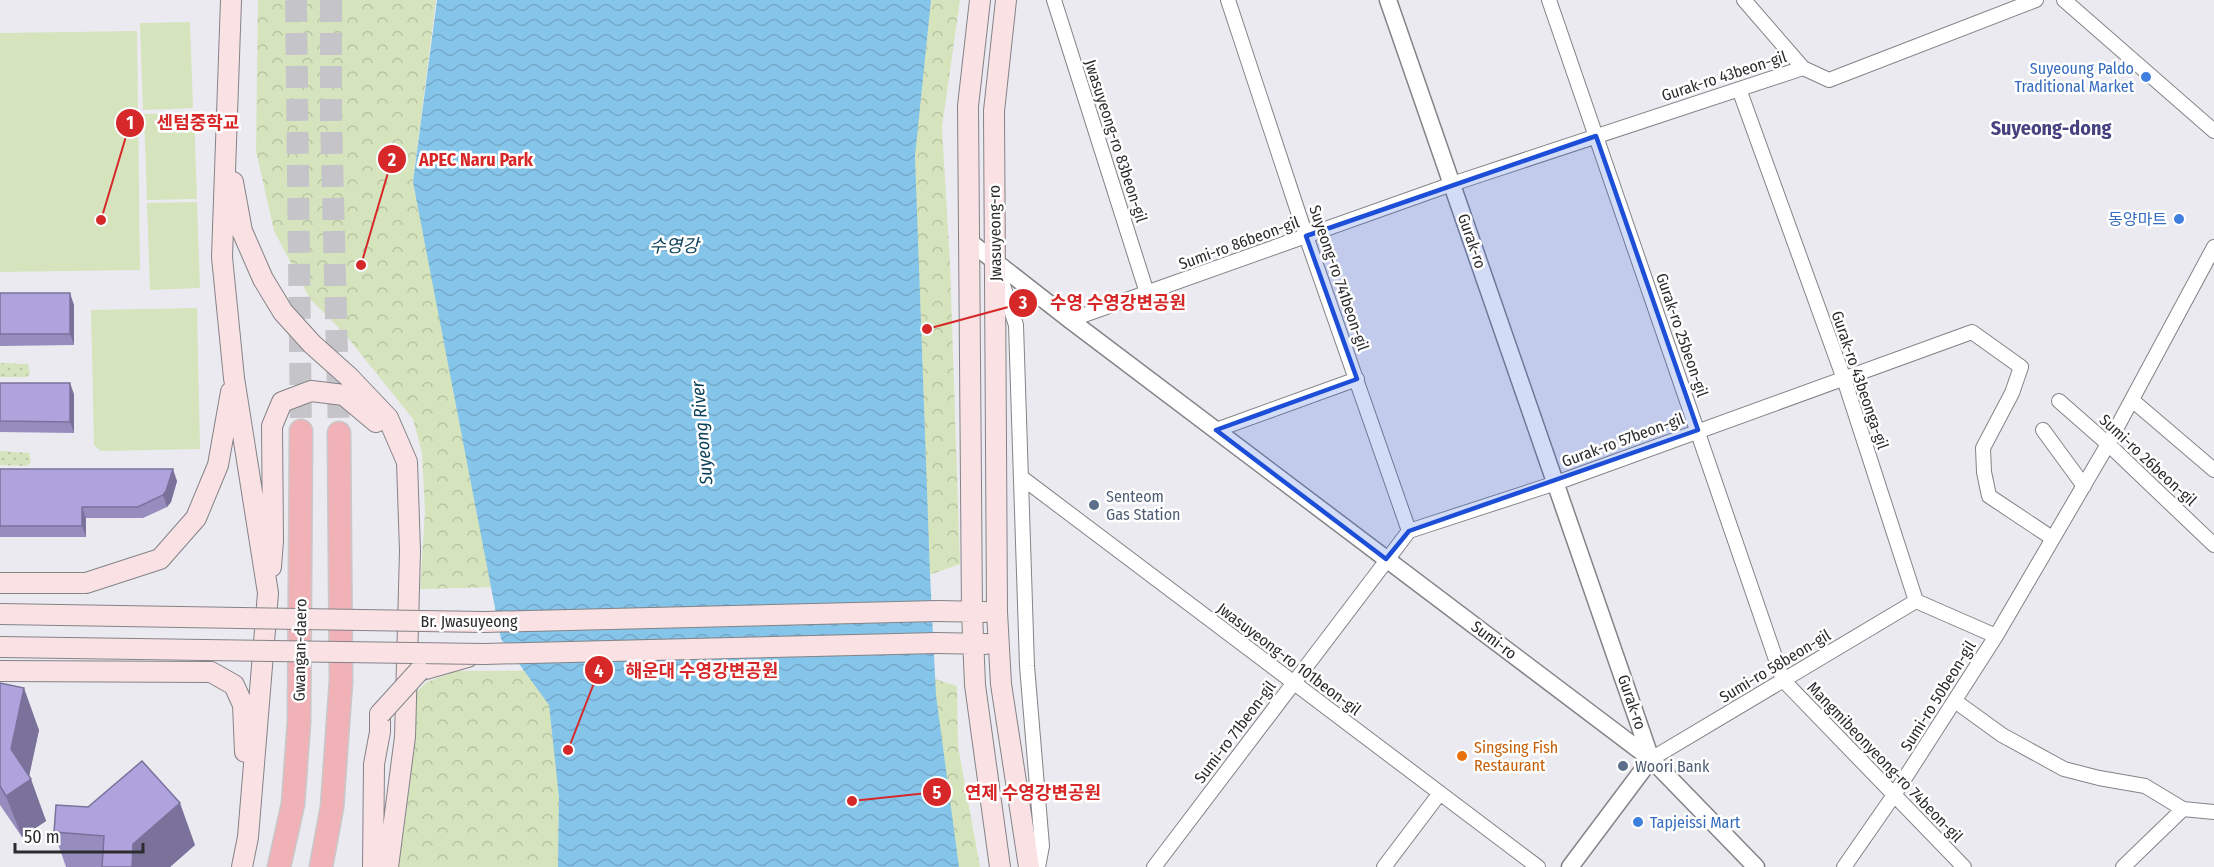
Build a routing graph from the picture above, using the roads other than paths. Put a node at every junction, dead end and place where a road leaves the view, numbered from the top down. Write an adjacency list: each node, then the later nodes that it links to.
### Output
1 (231, 0): 15 (main road)
2 (980, 0): 18 (main road, Jwasuyeong-ro)
3 (1006, 0): 20 (main road, Jwasuyeong-ro)
4 (1054, 0): 21 (street, Jwasuyeong-ro 83beon-gil)
5 (1228, 0): 17 (street, Suyeong-ro 741beon-gil)
6 (1388, 0): 16 (street, Gurak-ro)
7 (1549, 0): 14 (street, Gurak-ro 25beon-gil)
8 (1744, 0): 11 (street)
9 (2036, 0): 11 (street, Gurak-ro 43beon-gil)
10 (2064, 0): 13 (street)
11 (1803, 68): 12 (street, Gurak-ro 43beon-gil)
12 (1740, 88): 14 (street, Gurak-ro 43beon-gil); 24 (street, Gurak-ro 43beonga-gil)
13 (2214, 131)
14 (1596, 136): 16 (street, Gurak-ro 43beon-gil); 29 (street, Gurak-ro 25beon-gil)
15 (227, 147): 23 (main road); 34 (main road)
16 (1452, 184): 17 (street, Sumi-ro 86beon-gil); 37 (street, Gurak-ro)
17 (1306, 236): 21 (street, Sumi-ro 86beon-gil); 25 (street, Suyeong-ro 741beon-gil)
18 (970, 242): 20 (street, Sumi-ro); 46 (main road, Jwasuyeong-ro)
19 (2214, 247): 27 (street, Sumi-ro 50beon-gil)
20 (995, 260): 22 (street, Sumi-ro); 36 (street); 47 (main road, Jwasuyeong-ro)
21 (1147, 293): 22 (street, Sumi-ro 86beon-gil)
22 (1070, 320): 28 (street, Sumi-ro)
23 (234, 378): 43 (main road); 44 (main road)
24 (1844, 379): 29 (street, Gurak-ro 57beon-gil); 40 (street, Gurak-ro 57beon-gil); 45 (street, Gurak-ro 43beonga-gil)
25 (1357, 380): 28 (street); 39 (street, Suyeong-ro 741beon-gil)
26 (2059, 400): 33 (street, Sumi-ro 26beon-gil)
27 (2132, 400): 33 (street, Sumi-ro 50beon-gil); 35 (street)
28 (1216, 430): 42 (street, Sumi-ro)
29 (1698, 430): 37 (street, Gurak-ro 57beon-gil); 55 (street, Gurak-ro 25beon-gil)
30 (2043, 430): 38 (street)
31 (301, 431): 66 (highway, Gwangan-daero)
32 (339, 433): 61 (highway)
33 (2108, 444): 38 (street, Sumi-ro 50beon-gil); 41 (street, Sumi-ro 26beon-gil)
34 (407, 462): 44 (main road); 70 (main road)
35 (2214, 470)
36 (1021, 477): 56 (street, Jwasuyeong-ro 101beon-gil); 73 (street)
37 (1556, 483): 39 (street); 58 (street, Gurak-ro)
38 (2084, 486): 40 (street, Sumi-ro 50beon-gil)
39 (1409, 531): 42 (street)
40 (2052, 538): 49 (street, Sumi-ro 50beon-gil)
41 (2214, 545)
42 (1386, 559): 56 (street, Sumi-ro 71beon-gil); 58 (street, Sumi-ro)
43 (0, 583)
44 (268, 593): 64 (main road)
45 (1916, 601): 49 (street); 55 (street, Sumi-ro 58beon-gil)
46 (972, 612): 47 (main road); 48 (main road, Br. Jwasuyeong, bridge); 51 (main road, Jwasuyeong-ro)
47 (997, 612): 50 (main road, Jwasuyeong-ro)
48 (0, 614)
49 (1996, 636): 57 (street, Sumi-ro 50beon-gil)
50 (998, 643): 51 (main road); 72 (main road, Jwasuyeong-ro)
51 (973, 644): 53 (main road, Br. Jwasuyeong, bridge); 71 (main road, Jwasuyeong-ro)
52 (0, 647): 53 (main road, Br. Jwasuyeong, bridge)
53 (484, 654): 69 (main road, bridge)
54 (0, 671): 64 (main road)
55 (1783, 680): 58 (street, Sumi-ro 58beon-gil); 60 (street, Mangmibeonyeong-ro 74beon-gil)
56 (1293, 682): 59 (street, Jwasuyeong-ro 101beon-gil); 74 (street, Sumi-ro 71beon-gil)
57 (1955, 701): 60 (street, Sumi-ro 50beon-gil); 62 (street)
58 (1652, 759): 77 (street); 78 (street, Sumi-ro)
59 (1440, 793): 75 (street); 76 (street, Jwasuyeong-ro 101beon-gil)
60 (1894, 795): 79 (street, Sumi-ro 50beon-gil); 80 (street, Mangmibeonyeong-ro 74beon-gil)
61 (332, 807): 67 (highway); 68 (highway)
62 (2183, 809): 63 (street); 81 (street)
63 (2214, 812)
64 (248, 837): 65 (main road)
65 (242, 867)
66 (279, 867)
67 (321, 867)
68 (335, 867)
69 (373, 867)
70 (388, 867)
71 (1000, 867)
72 (1029, 867)
73 (1038, 867)
74 (1154, 867)
75 (1384, 867)
76 (1538, 867)
77 (1570, 867)
78 (1756, 867)
79 (1844, 867)
80 (1964, 867)
81 (2123, 867)

